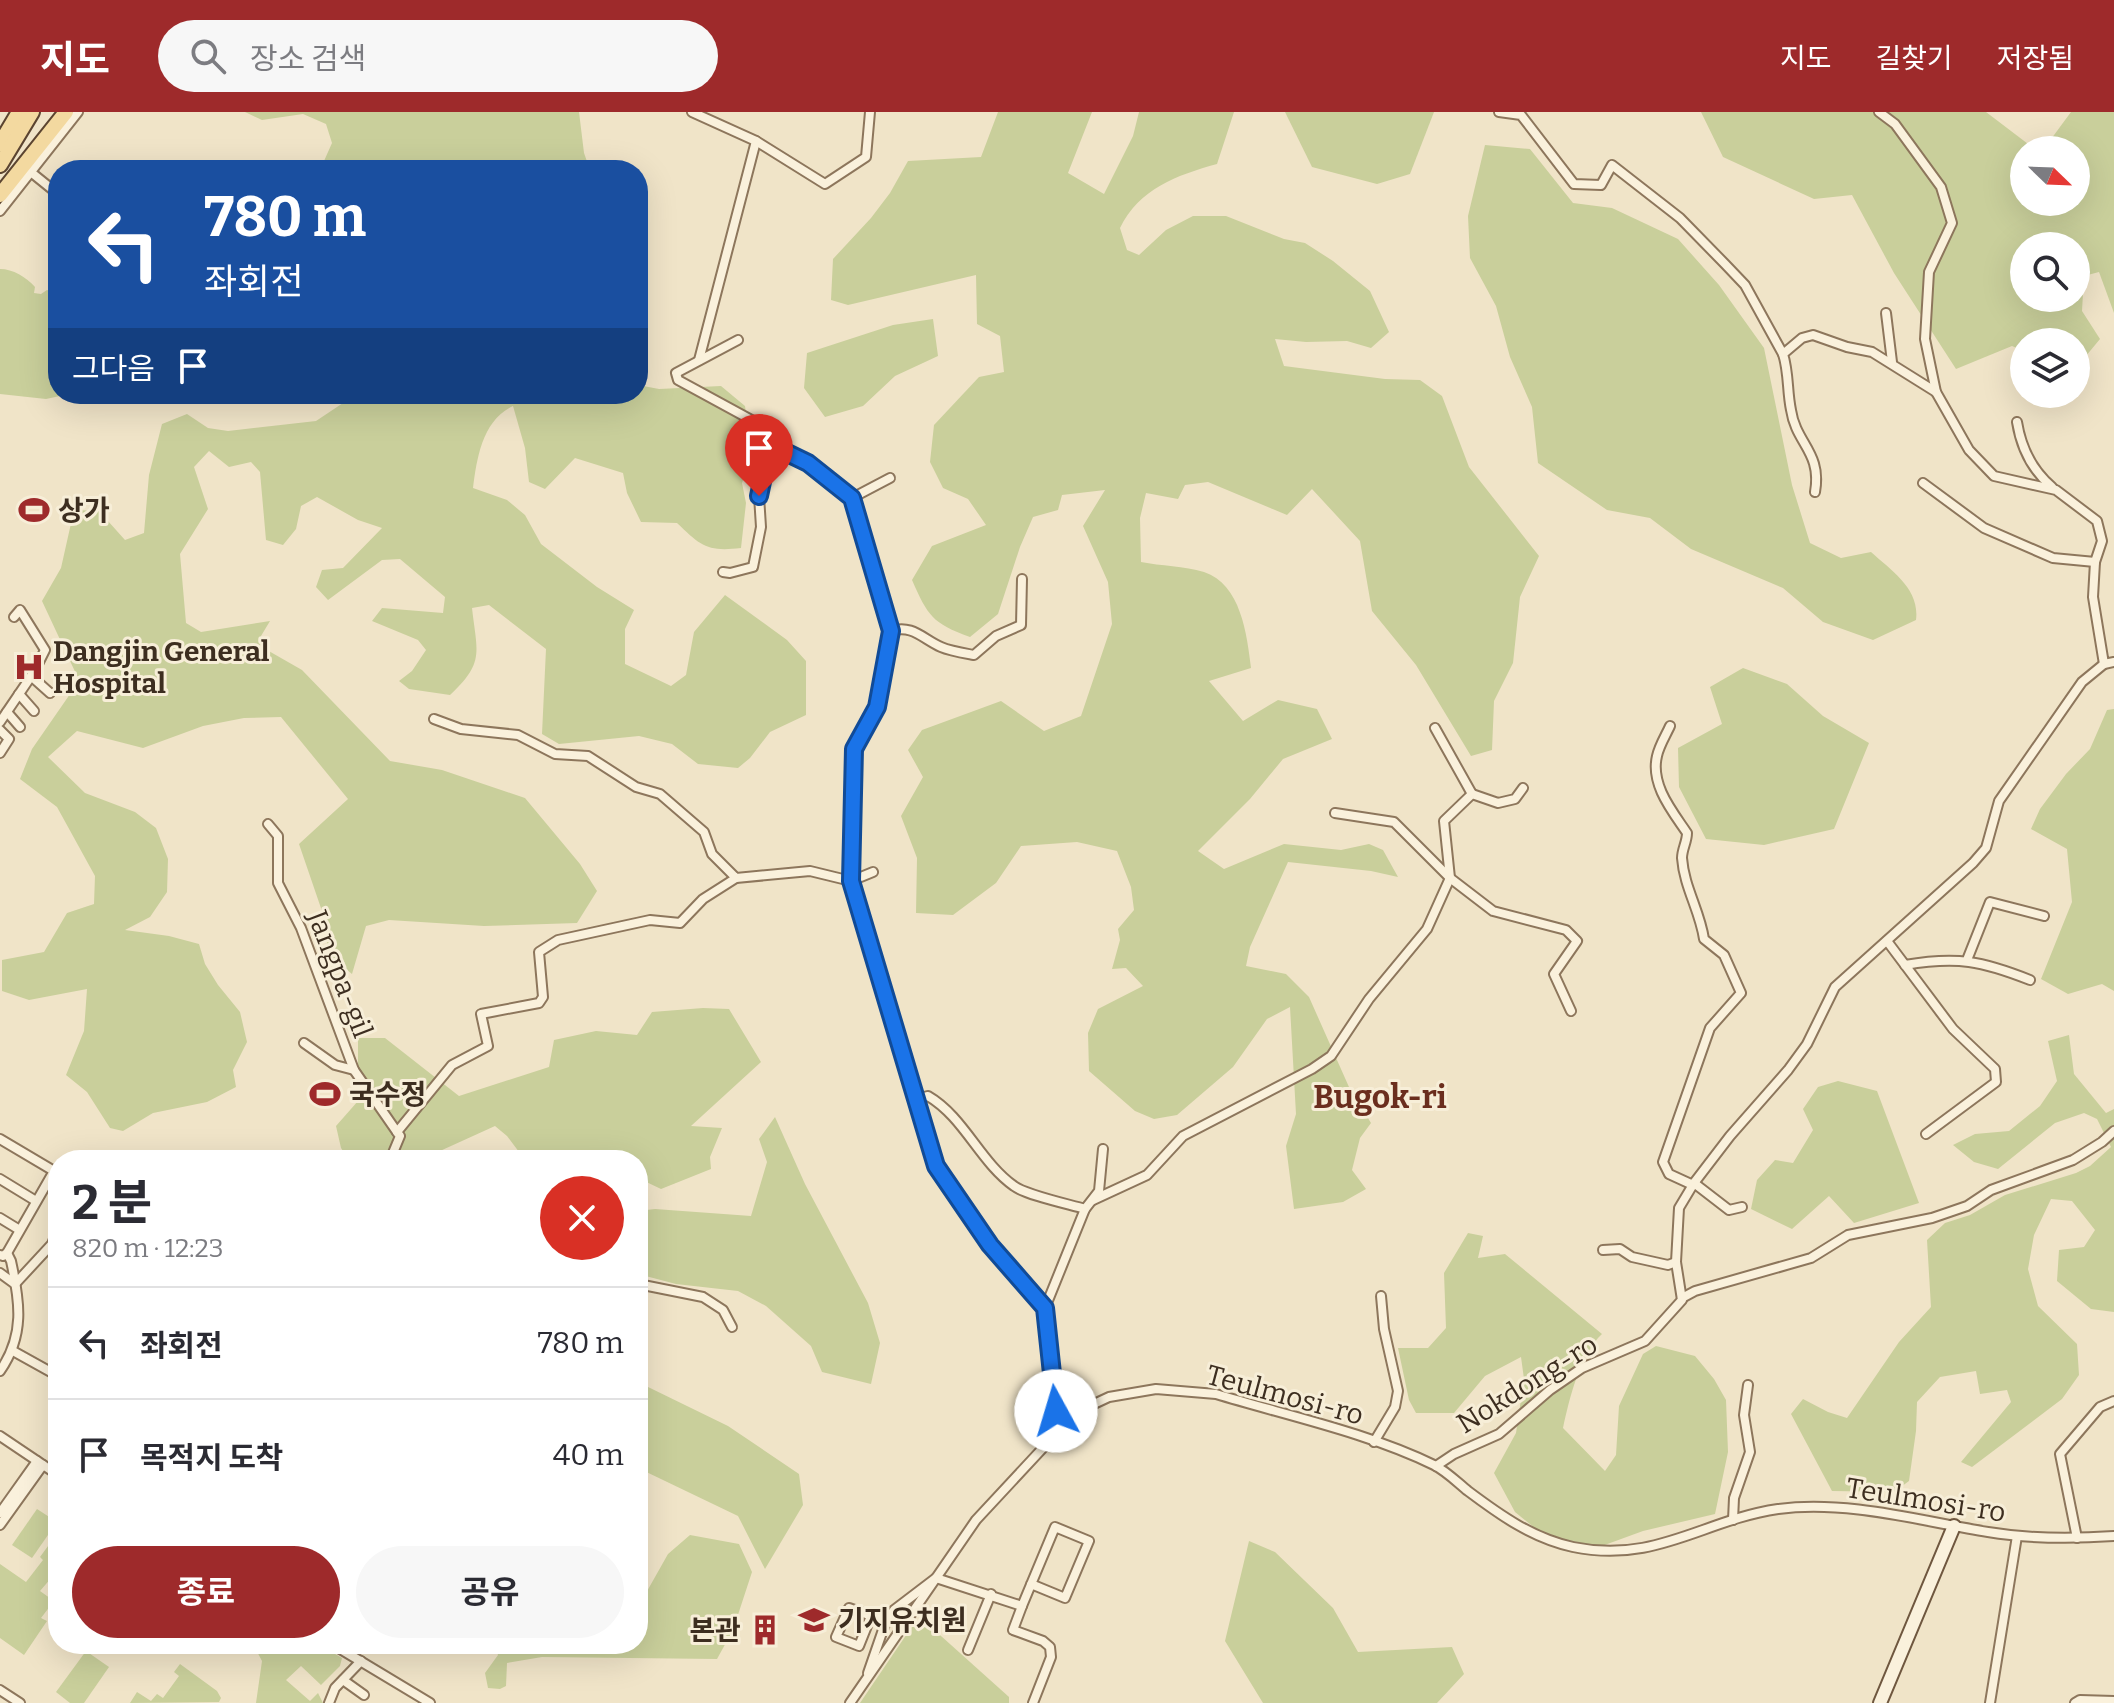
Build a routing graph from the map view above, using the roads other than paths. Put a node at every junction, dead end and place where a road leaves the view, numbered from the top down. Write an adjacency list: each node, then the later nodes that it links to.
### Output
1 (19, 112): 10 (main road)
2 (32, 112): 11 (main road)
3 (66, 112): 14 (main road)
4 (78, 112): 12 (street)
5 (692, 112): 9 (street)
6 (870, 112): 9 (street)
7 (1499, 112): 18 (street)
8 (1879, 112): 21 (street)
9 (756, 141): 19 (street)
10 (0, 144)
11 (0, 165)
12 (32, 173): 13 (street); 15 (street)
13 (48, 186)
14 (0, 195)
15 (0, 211)
16 (1886, 313): 20 (street)
17 (738, 340): 19 (street)
18 (1783, 354): 20 (street); 27 (street)
19 (699, 360): 23 (street)
20 (1892, 362): 21 (street)
21 (1936, 392): 26 (street)
22 (2017, 422): 26 (street)
23 (777, 448): 28 (street); 30 (street)
24 (890, 478): 28 (street)
25 (1923, 483): 29 (street)
26 (2056, 490): 29 (street)
27 (1815, 492)
28 (852, 498): 33 (street)
29 (2095, 562): 35 (street)
30 (723, 572)
31 (1022, 579): 33 (street)
32 (14, 617): 36 (street)
33 (891, 631): 55 (street)
34 (2114, 662): 35 (street)
35 (2104, 664): 57 (street)
36 (31, 676): 37 (street); 38 (street)
37 (50, 693)
38 (19, 694): 39 (street); 40 (street)
39 (34, 711)
40 (7, 712): 42 (street); 44 (street)
41 (434, 719): 53 (street)
42 (0, 722)
43 (1670, 726): 74 (street)
44 (20, 727)
45 (1435, 728): 49 (street)
46 (0, 730): 47 (street)
47 (0, 753)
48 (1523, 788): 49 (street)
49 (1472, 794): 54 (street)
50 (1335, 813): 54 (street)
51 (268, 824): 63 (street, Jangpa-gil)
52 (873, 872): 55 (street)
53 (736, 878): 55 (street); 66 (street)
54 (1450, 878): 61 (street); 75 (street)
55 (851, 881): 64 (street)
56 (2044, 916): 58 (street)
57 (1887, 941): 59 (street); 74 (street)
58 (1967, 960): 59 (street); 60 (street)
59 (1905, 965): 67 (street)
60 (2030, 980)
61 (1571, 1011)
62 (304, 1043): 63 (street)
63 (354, 1070): 66 (street, Jangpa-gil)
64 (916, 1099): 78 (street); 90 (street)
65 (2114, 1131): 89 (street)
66 (397, 1132): 70 (street)
67 (1926, 1134)
68 (0, 1139): 71 (street)
69 (1103, 1149): 75 (street)
70 (396, 1150)
71 (48, 1167)
72 (0, 1179): 76 (street)
73 (48, 1181): 76 (street)
74 (1694, 1184): 77 (street); 84 (street)
75 (1093, 1200): 78 (street)
76 (36, 1201): 80 (street)
77 (1742, 1207)
78 (1085, 1209): 90 (street)
79 (0, 1218): 80 (street)
80 (18, 1229): 83 (street)
81 (48, 1248): 86 (street)
82 (1603, 1250): 84 (street)
83 (4, 1254): 86 (street)
84 (1676, 1262): 89 (street)
85 (0, 1273): 86 (street)
86 (15, 1284): 92 (street)
87 (648, 1286): 91 (street)
88 (1381, 1296): 99 (street, Teulmosi-ro)
89 (1682, 1298): 101 (street, Nokdong-ro)
90 (1045, 1308): 97 (street)
91 (732, 1327)
92 (13, 1351): 93 (street); 94 (street)
93 (48, 1370)
94 (0, 1371)
95 (1748, 1385): 104 (street)
96 (2114, 1401): 109 (street)
97 (1064, 1429): 99 (street, Teulmosi-ro); 110 (street, Teulmosi-ro)
98 (0, 1436): 100 (street)
99 (1374, 1442): 101 (street, Teulmosi-ro)
100 (40, 1463): 102 (street); 103 (street); 105 (street)
101 (1436, 1466): 104 (street, Teulmosi-ro)
102 (48, 1468)
103 (0, 1513)
104 (1733, 1520): 106 (street, Teulmosi-ro)
105 (0, 1525)
106 (1954, 1526): 107 (street, Teulmosi-ro); 129 (street)
107 (2017, 1536): 109 (street, Teulmosi-ro); 130 (street)
108 (2114, 1536): 109 (street, Teulmosi-ro)
109 (2077, 1538)
110 (936, 1578): 112 (street); 115 (street); 120 (street, Teulmosi-ro)
111 (1031, 1584): 111 (street); 113 (street)
112 (991, 1594): 113 (street); 116 (street)
113 (1022, 1606): 128 (street)
114 (871, 1616): 114 (street); 115 (street)
115 (886, 1621): 120 (street)
116 (968, 1650)
117 (353, 1654): 118 (street)
118 (361, 1661): 119 (street); 126 (street)
119 (343, 1680): 122 (street); 125 (street)
120 (866, 1683): 127 (street, Teulmosi-ro)
121 (0, 1690): 124 (street)
122 (364, 1695)
123 (2114, 1701): 131 (street)
124 (20, 1703)
125 (329, 1703)
126 (430, 1703)
127 (850, 1703)
128 (1033, 1703)
129 (1880, 1703)
130 (1990, 1703)
131 (2075, 1703)

